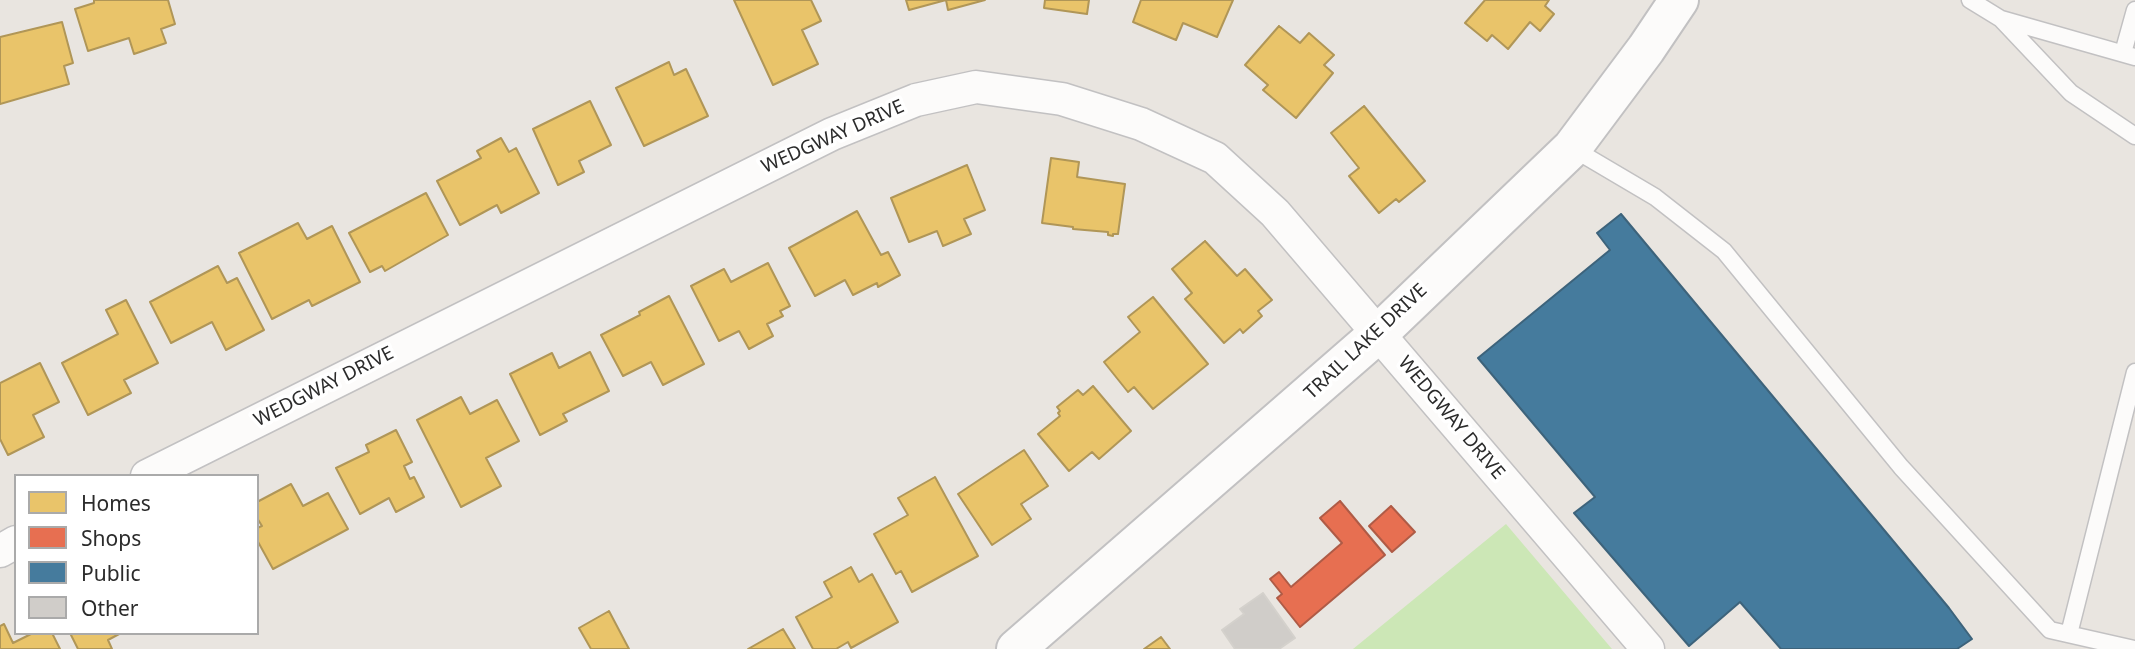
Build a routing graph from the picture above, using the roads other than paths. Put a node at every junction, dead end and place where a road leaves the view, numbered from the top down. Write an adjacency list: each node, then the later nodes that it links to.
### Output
1 (1679, 0): 7 (street, TRAIL LAKE DRIVE)
2 (1970, 0): 4 (lane)
3 (2135, 10): 5 (lane)
4 (2001, 19): 5 (lane); 6 (lane)
5 (2129, 55)
6 (2135, 136)
7 (1572, 148): 8 (street, TRAIL LAKE DRIVE); 12 (lane)
8 (1379, 333): 11 (street, WEDGWAY DRIVE); 13 (street, TRAIL LAKE DRIVE); 14 (street, WEDGWAY DRIVE)
9 (2135, 372): 10 (lane)
10 (2129, 422): 12 (lane)
11 (151, 474)
12 (2069, 634): 15 (lane)
13 (1016, 649)
14 (1648, 649)
15 (2134, 649)

